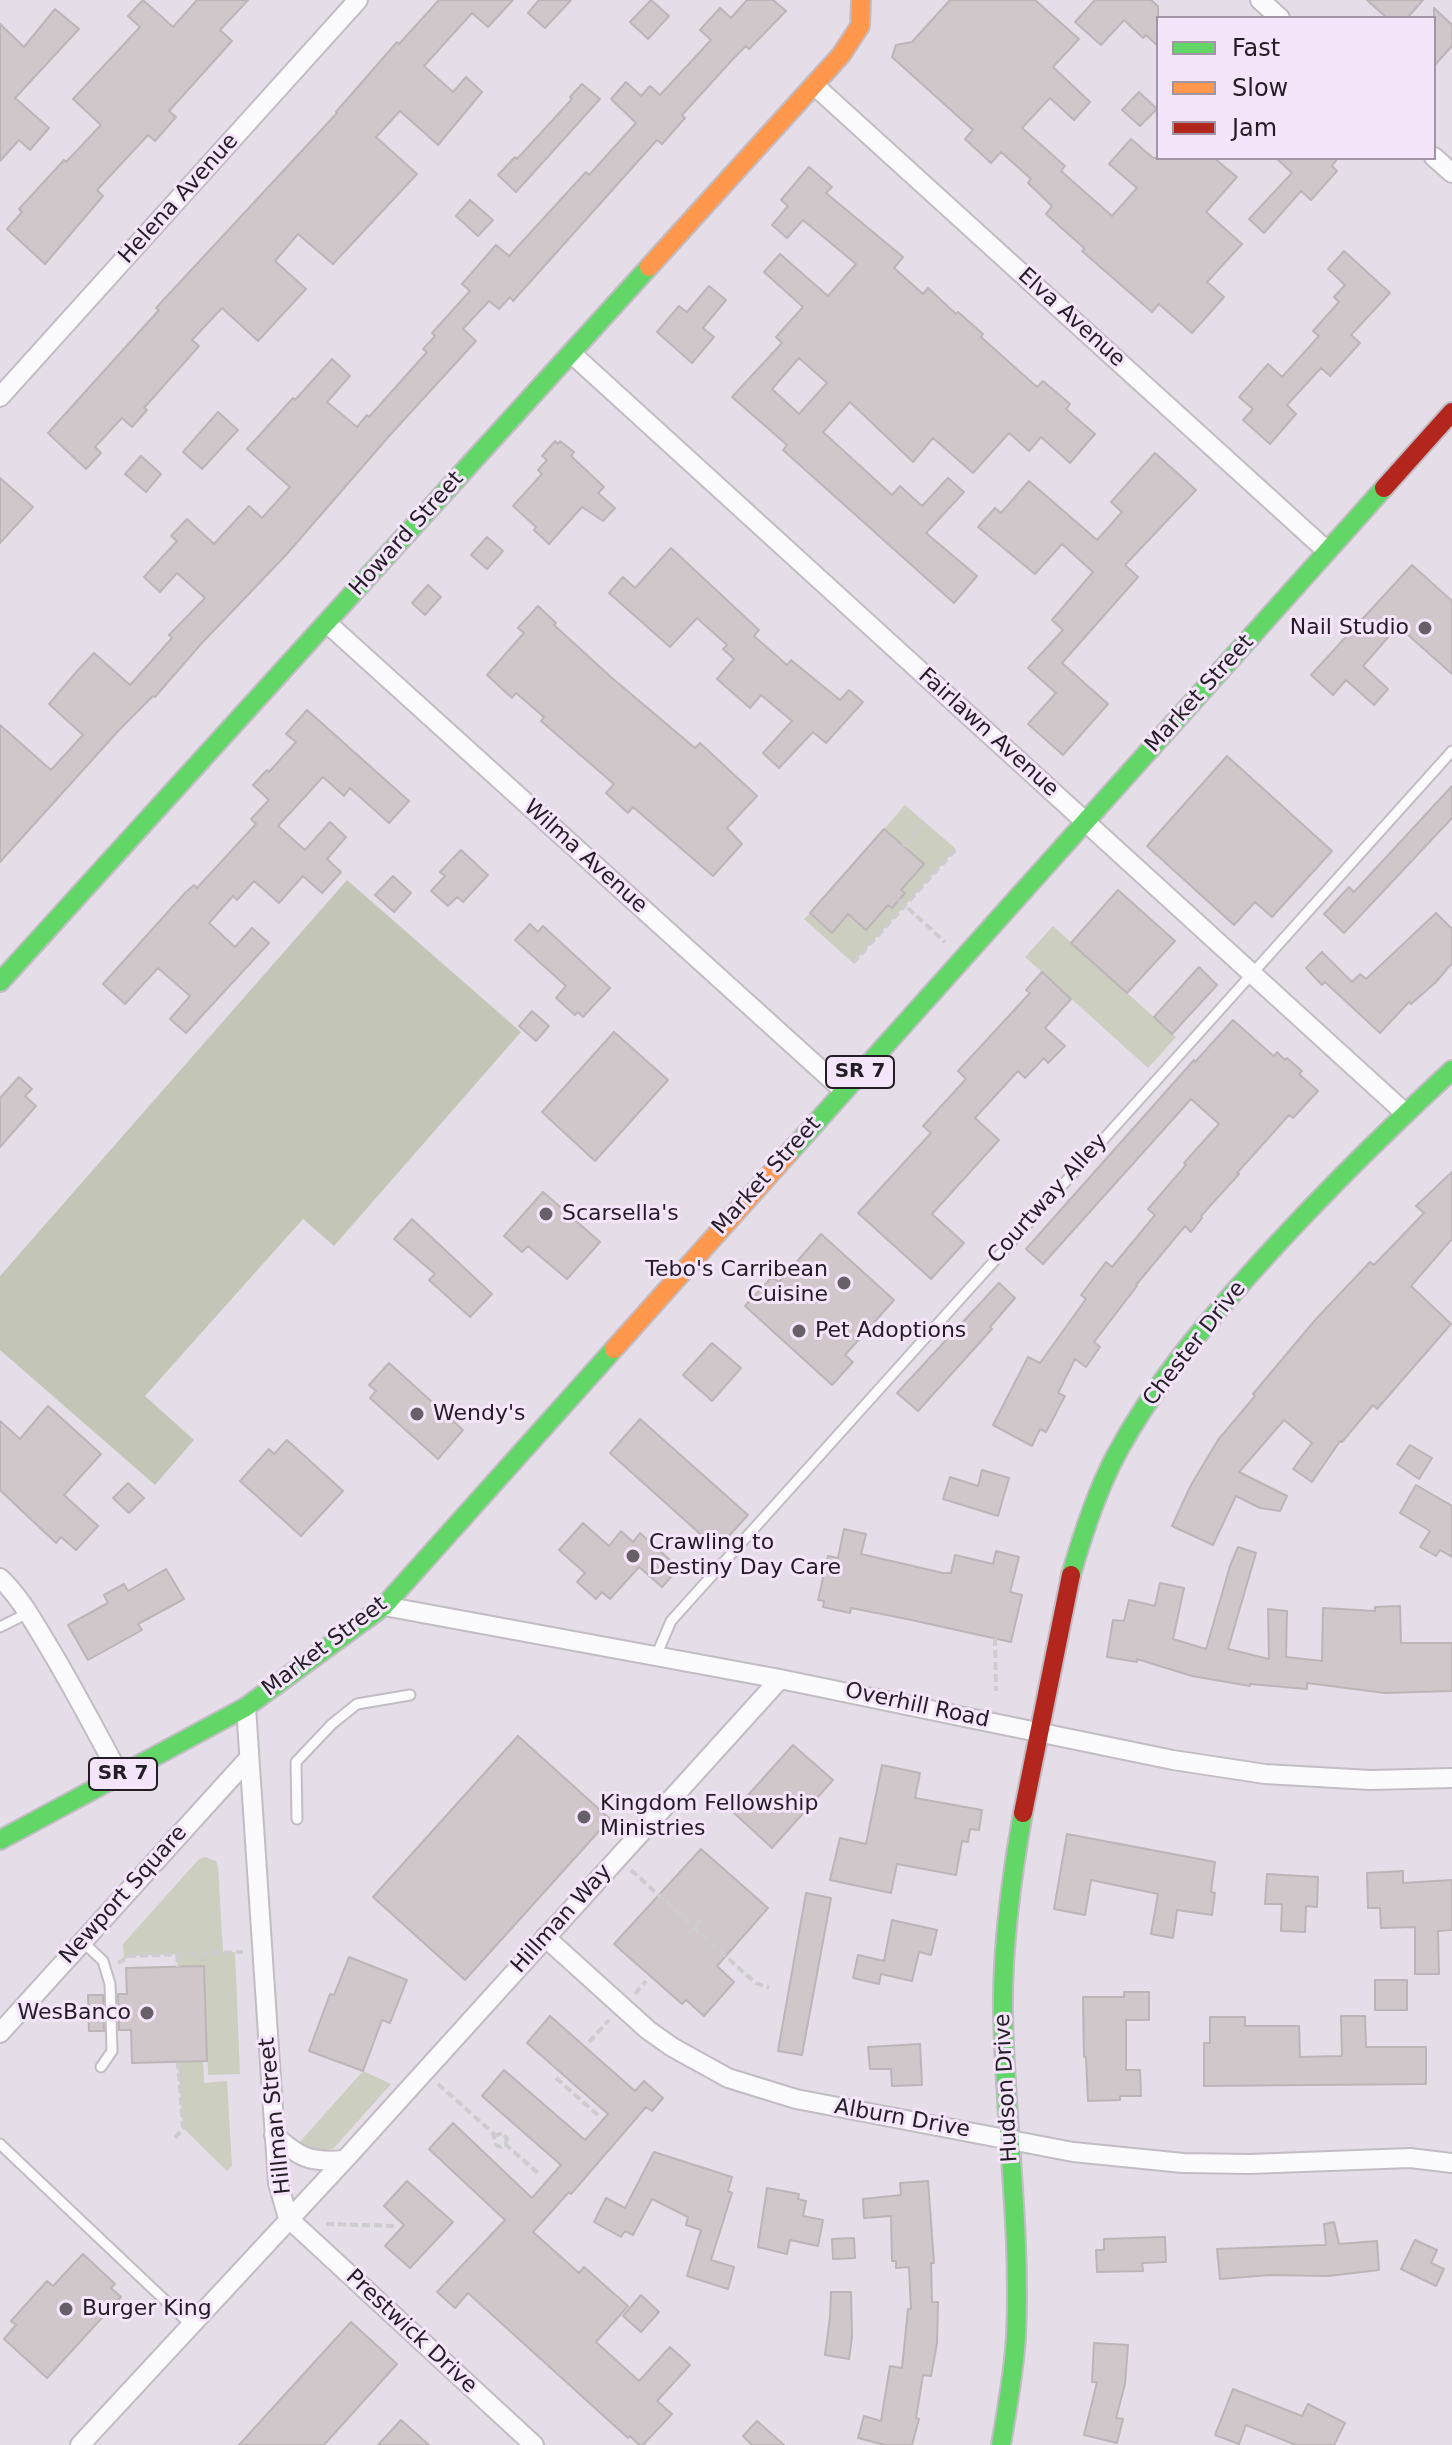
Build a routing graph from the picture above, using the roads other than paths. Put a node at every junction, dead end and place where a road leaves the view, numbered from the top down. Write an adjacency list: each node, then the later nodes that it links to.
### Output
1 (358, 0): 9 (street, Helena Avenue)
2 (861, 0): 5 (street, Howard Street)
3 (1260, 0): 4 (street)
4 (1278, 16)
5 (814, 85): 8 (street, Howard Street); 11 (street, Elva Avenue)
6 (1436, 159): 7 (street)
7 (1452, 173)
8 (571, 353): 12 (street, Howard Street); 14 (street, Fairlawn Avenue)
9 (0, 397)
10 (1452, 412): 11 (street, Market Street / SR 7)
11 (1327, 551): 14 (street, Market Street / SR 7)
12 (327, 623): 16 (street, Howard Street); 18 (street, Wilma Avenue)
13 (1452, 751): 15 (lane, Courtway Alley)
14 (1086, 822): 15 (street, Fairlawn Avenue); 18 (street, Market Street / SR 7)
15 (1251, 973): 19 (street, Fairlawn Avenue); 24 (lane, Courtway Alley)
16 (0, 982)
17 (1452, 1070): 19 (street, Chester Drive)
18 (843, 1090): 21 (street, Market Street / SR 7)
19 (1405, 1113): 28 (street, Chester Drive)
20 (0, 1578): 22 (street)
21 (384, 1606): 24 (street, Overhill Road); 27 (street, Market Street / SR 7)
22 (28, 1613): 23 (lane); 30 (street)
23 (0, 1627)
24 (656, 1656): 25 (street, Overhill Road)
25 (780, 1679): 28 (street, Overhill Road); 34 (street, Hillman Way)
26 (410, 1695): 32 (lane)
27 (246, 1707): 29 (street, Hillman Street); 30 (street, Market Street / SR 7)
28 (1039, 1731): 31 (street, Overhill Road); 39 (street, Hudson Drive)
29 (249, 1758): 35 (street, Newport Square); 38 (street, Hillman Street)
30 (120, 1776): 33 (street, Market Street / SR 7)
31 (1452, 1778)
32 (297, 1819)
33 (0, 1840)
34 (545, 1937): 39 (street, Alburn Drive); 41 (street, Hillman Way)
35 (82, 1941): 36 (street, Newport Square); 37 (lane)
36 (0, 2033)
37 (101, 2067)
38 (274, 2135): 41 (street); 43 (street, Hillman Street)
39 (1009, 2138): 42 (street, Alburn Drive); 47 (street, Hudson Drive)
40 (0, 2144): 44 (lane)
41 (344, 2160): 43 (street, Hillman Way)
42 (1452, 2163)
43 (288, 2218): 44 (street, Hillman Street); 46 (street, Prestwick Drive)
44 (190, 2324): 45 (street, Hillman Street)
45 (80, 2445)
46 (534, 2445)
47 (1001, 2445)

